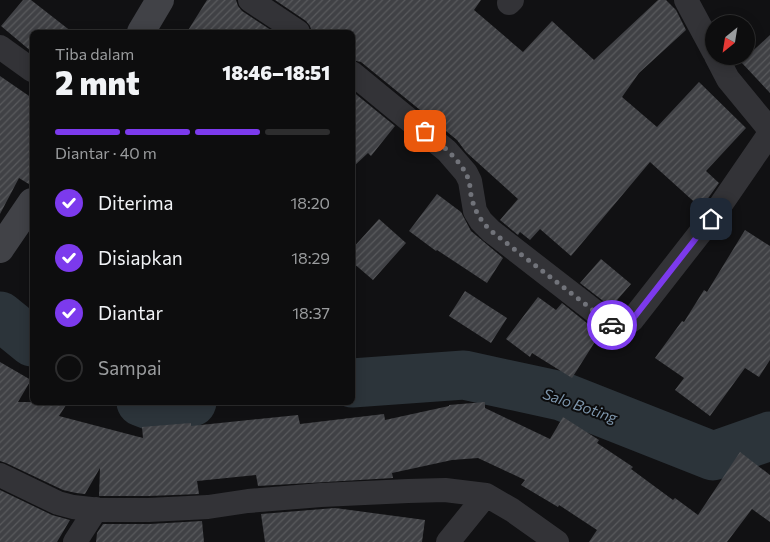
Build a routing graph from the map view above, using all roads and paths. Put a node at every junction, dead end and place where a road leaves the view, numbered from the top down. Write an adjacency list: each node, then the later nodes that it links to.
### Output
1 (160, 0): 4 (street)
2 (250, 0): 5 (street)
3 (686, 0): 6 (street)
4 (142, 30)
5 (295, 30)
6 (705, 35)
7 (0, 47): 9 (street)
8 (721, 65): 11 (street)
9 (30, 69)
10 (355, 75): 11 (street)
11 (770, 132)
12 (30, 205): 13 (street)
13 (3, 240)
14 (0, 475): 16 (street)
15 (486, 494): 16 (street); 18 (street); 19 (street)
16 (96, 509): 17 (street)
17 (74, 542)
18 (448, 542)
19 (557, 542)

